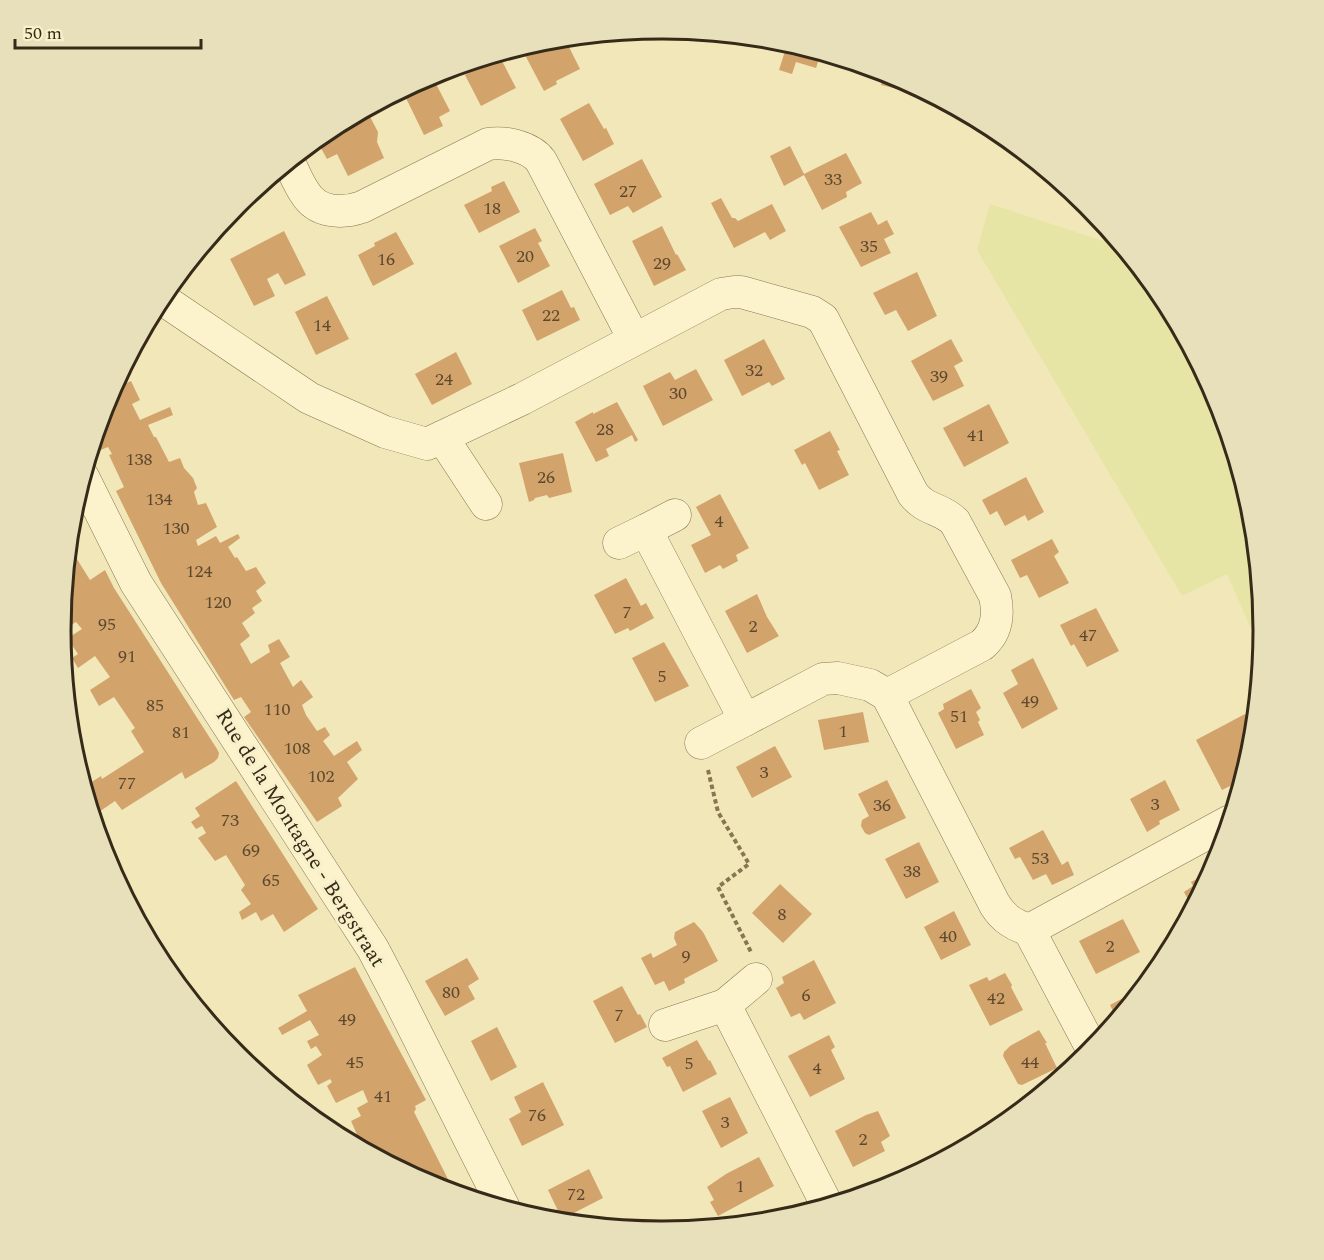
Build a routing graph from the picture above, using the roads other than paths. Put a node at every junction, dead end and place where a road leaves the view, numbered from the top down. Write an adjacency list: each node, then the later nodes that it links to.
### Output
1 (293, 169): 3 (street)
2 (170, 304): 4 (street)
3 (634, 339): 4 (street); 8 (street)
4 (442, 437): 6 (street)
5 (88, 488): 17 (street, Rue de la Montagne - Bergstraat)
6 (486, 504)
7 (675, 515): 9 (street)
8 (887, 695): 9 (street); 12 (street)
9 (745, 720): 10 (street)
10 (701, 743)
11 (1219, 827): 12 (street)
12 (1029, 930): 16 (street)
13 (756, 979): 14 (street)
14 (725, 1005): 15 (street); 18 (street)
15 (665, 1025)
16 (1087, 1040)
17 (499, 1198)
18 (824, 1198)

